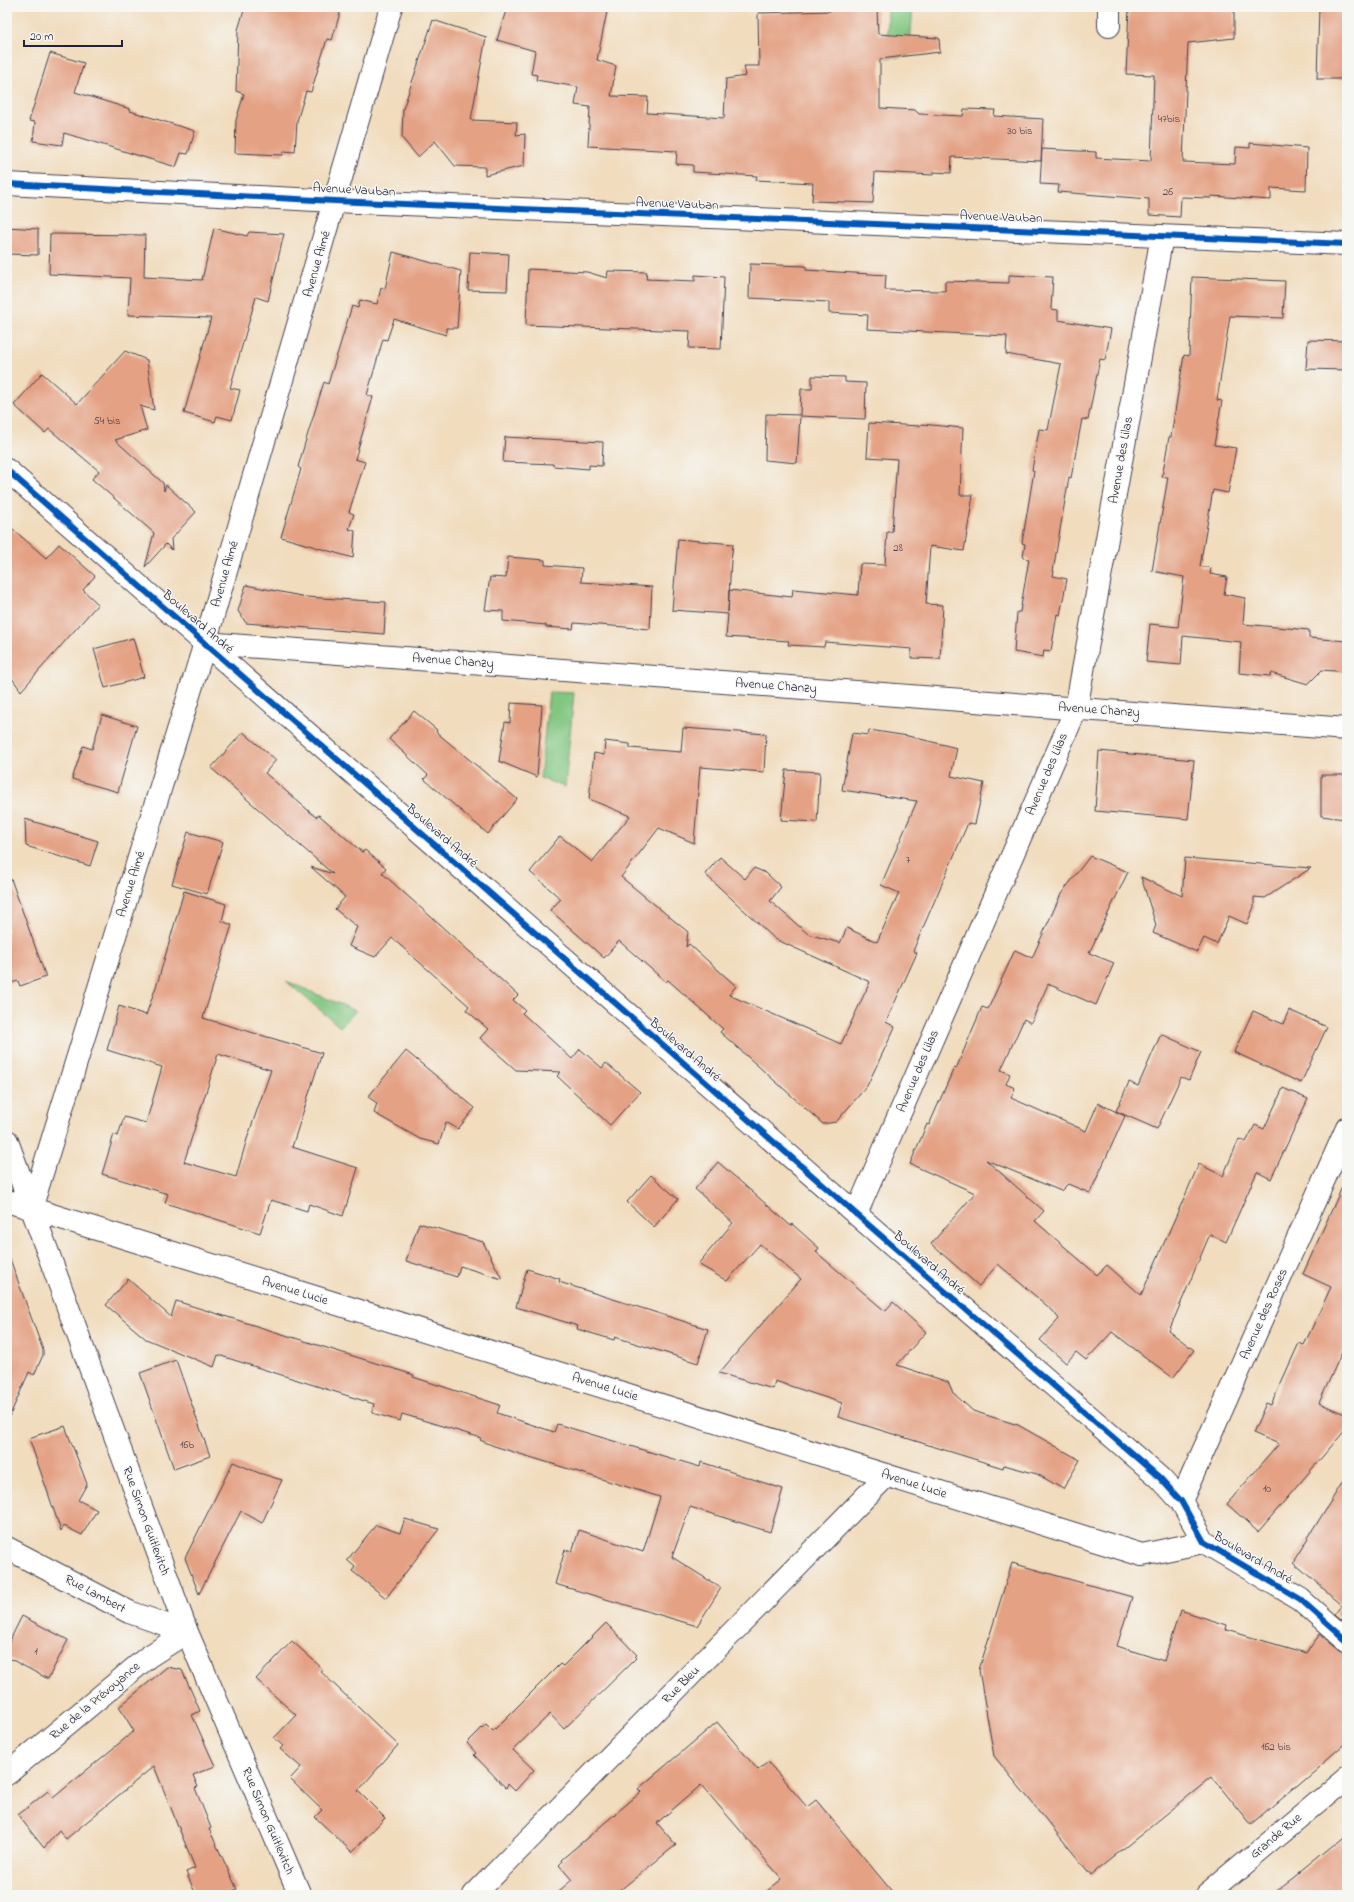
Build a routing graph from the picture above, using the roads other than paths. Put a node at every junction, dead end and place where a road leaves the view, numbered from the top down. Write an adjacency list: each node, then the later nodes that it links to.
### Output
1 (391, 7): 3 (street, Avenue Aimé)
2 (7, 184): 3 (street, Avenue Vauban)
3 (335, 201): 4 (street, Avenue Vauban); 7 (street, Avenue Aimé)
4 (1162, 236): 5 (street, Avenue Vauban); 8 (street, Avenue des Lilas)
5 (1347, 244)
6 (7, 470): 7 (street, Boulevard André)
7 (205, 643): 8 (street, Avenue Chanzy); 13 (street, Avenue Aimé); 14 (street, Boulevard André)
8 (1076, 709): 9 (street, Avenue Chanzy); 14 (street, Avenue des Lilas)
9 (1347, 729)
10 (1347, 1128): 16 (street, Avenue des Roses)
11 (7, 1141): 13 (street, Rue Simon Guitlevitch)
12 (7, 1201): 13 (street, Avenue Lucie)
13 (31, 1209): 15 (street, Avenue Lucie); 19 (street, Rue Simon Guitlevitch)
14 (856, 1214): 16 (street, Boulevard André)
15 (887, 1475): 17 (street, Avenue Lucie); 24 (street, Rue Bleu)
16 (1181, 1501): 17 (street, Boulevard André)
17 (1204, 1542): 20 (street, Boulevard André)
18 (7, 1548): 19 (street, Rue Lambert)
19 (187, 1632): 21 (street, Rue de la Prévoyance); 23 (street, Rue Simon Guitlevitch)
20 (1347, 1641)
21 (7, 1774)
22 (1347, 1778): 25 (street, Grande Rue)
23 (300, 1895)
24 (474, 1895)
25 (1206, 1895)

